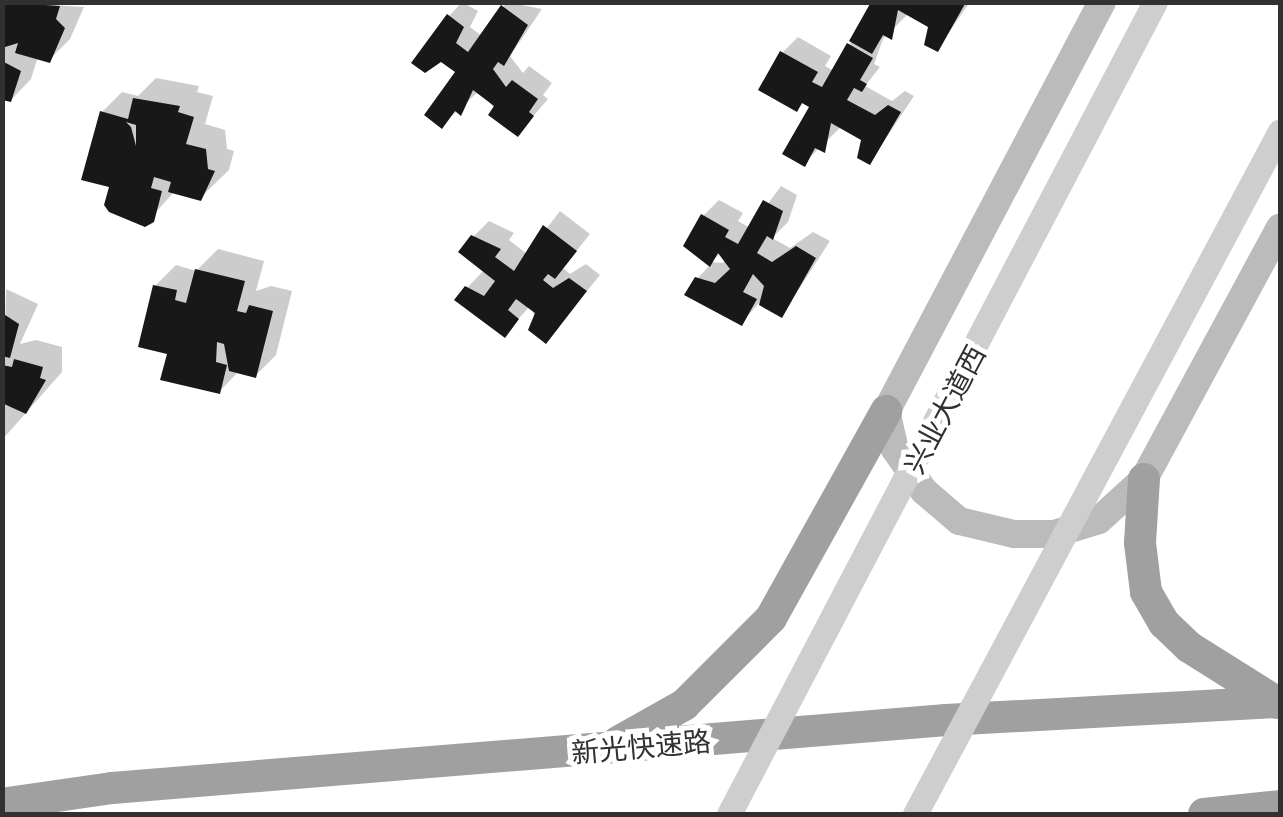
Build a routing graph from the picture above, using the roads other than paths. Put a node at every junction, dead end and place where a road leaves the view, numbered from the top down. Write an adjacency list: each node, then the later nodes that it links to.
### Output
1 (1102, 2): 5 (main road)
2 (1156, 2): 11 (street, 兴业大道西, bridge)
3 (1280, 131): 12 (street, bridge)
4 (1280, 227): 6 (main road)
5 (886, 411): 6 (main road); 8 (highway)
6 (1144, 479): 7 (highway)
7 (1279, 702): 8 (highway, 新光快速路)
8 (605, 749): 9 (highway, 新光快速路)
9 (2, 804)
10 (1280, 806): 13 (highway)
11 (729, 814)
12 (916, 814)
13 (1204, 814)

